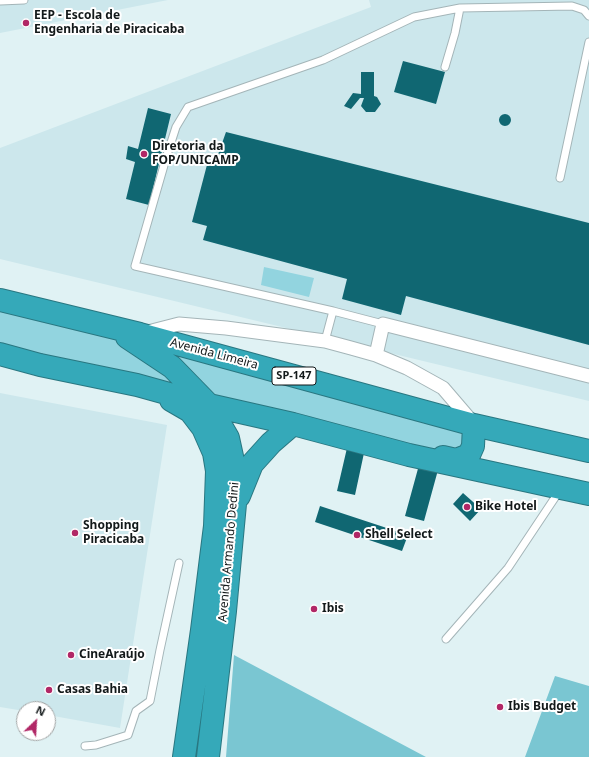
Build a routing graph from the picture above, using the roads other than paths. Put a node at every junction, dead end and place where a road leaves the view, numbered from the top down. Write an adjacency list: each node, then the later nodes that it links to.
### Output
1 (24, 0): 2 (lane)
2 (0, 1)
3 (460, 8): 4 (lane); 7 (lane); 10 (lane)
4 (589, 16)
5 (589, 42): 6 (lane)
6 (588, 50): 8 (lane)
7 (445, 68)
8 (560, 178)
9 (0, 300): 12 (highway, Avenida Limeira / SP-147)
10 (333, 311): 11 (lane); 14 (lane)
11 (383, 324): 16 (street); 17 (street)
12 (113, 328): 13 (highway, Avenida Limeira / SP-147); 19 (highway, Avenida Armando Dedini)
13 (140, 334): 14 (street); 21 (highway, Avenida Limeira / SP-147)
14 (325, 341): 16 (street)
15 (0, 354): 18 (highway)
16 (376, 355): 21 (street)
17 (589, 376)
18 (137, 385): 19 (highway); 30 (highway, Avenida Armando Dedini)
19 (209, 405): 20 (highway); 26 (highway, Avenida Armando Dedini)
20 (293, 424): 23 (highway); 26 (highway)
21 (474, 424): 22 (highway, SP-147); 23 (highway)
22 (589, 451)
23 (409, 454): 24 (highway)
24 (561, 488): 25 (highway); 28 (lane)
25 (589, 494)
26 (235, 504): 31 (highway, Avenida Armando Dedini)
27 (179, 563): 29 (lane)
28 (446, 639)
29 (85, 746)
30 (184, 757)
31 (208, 757)

